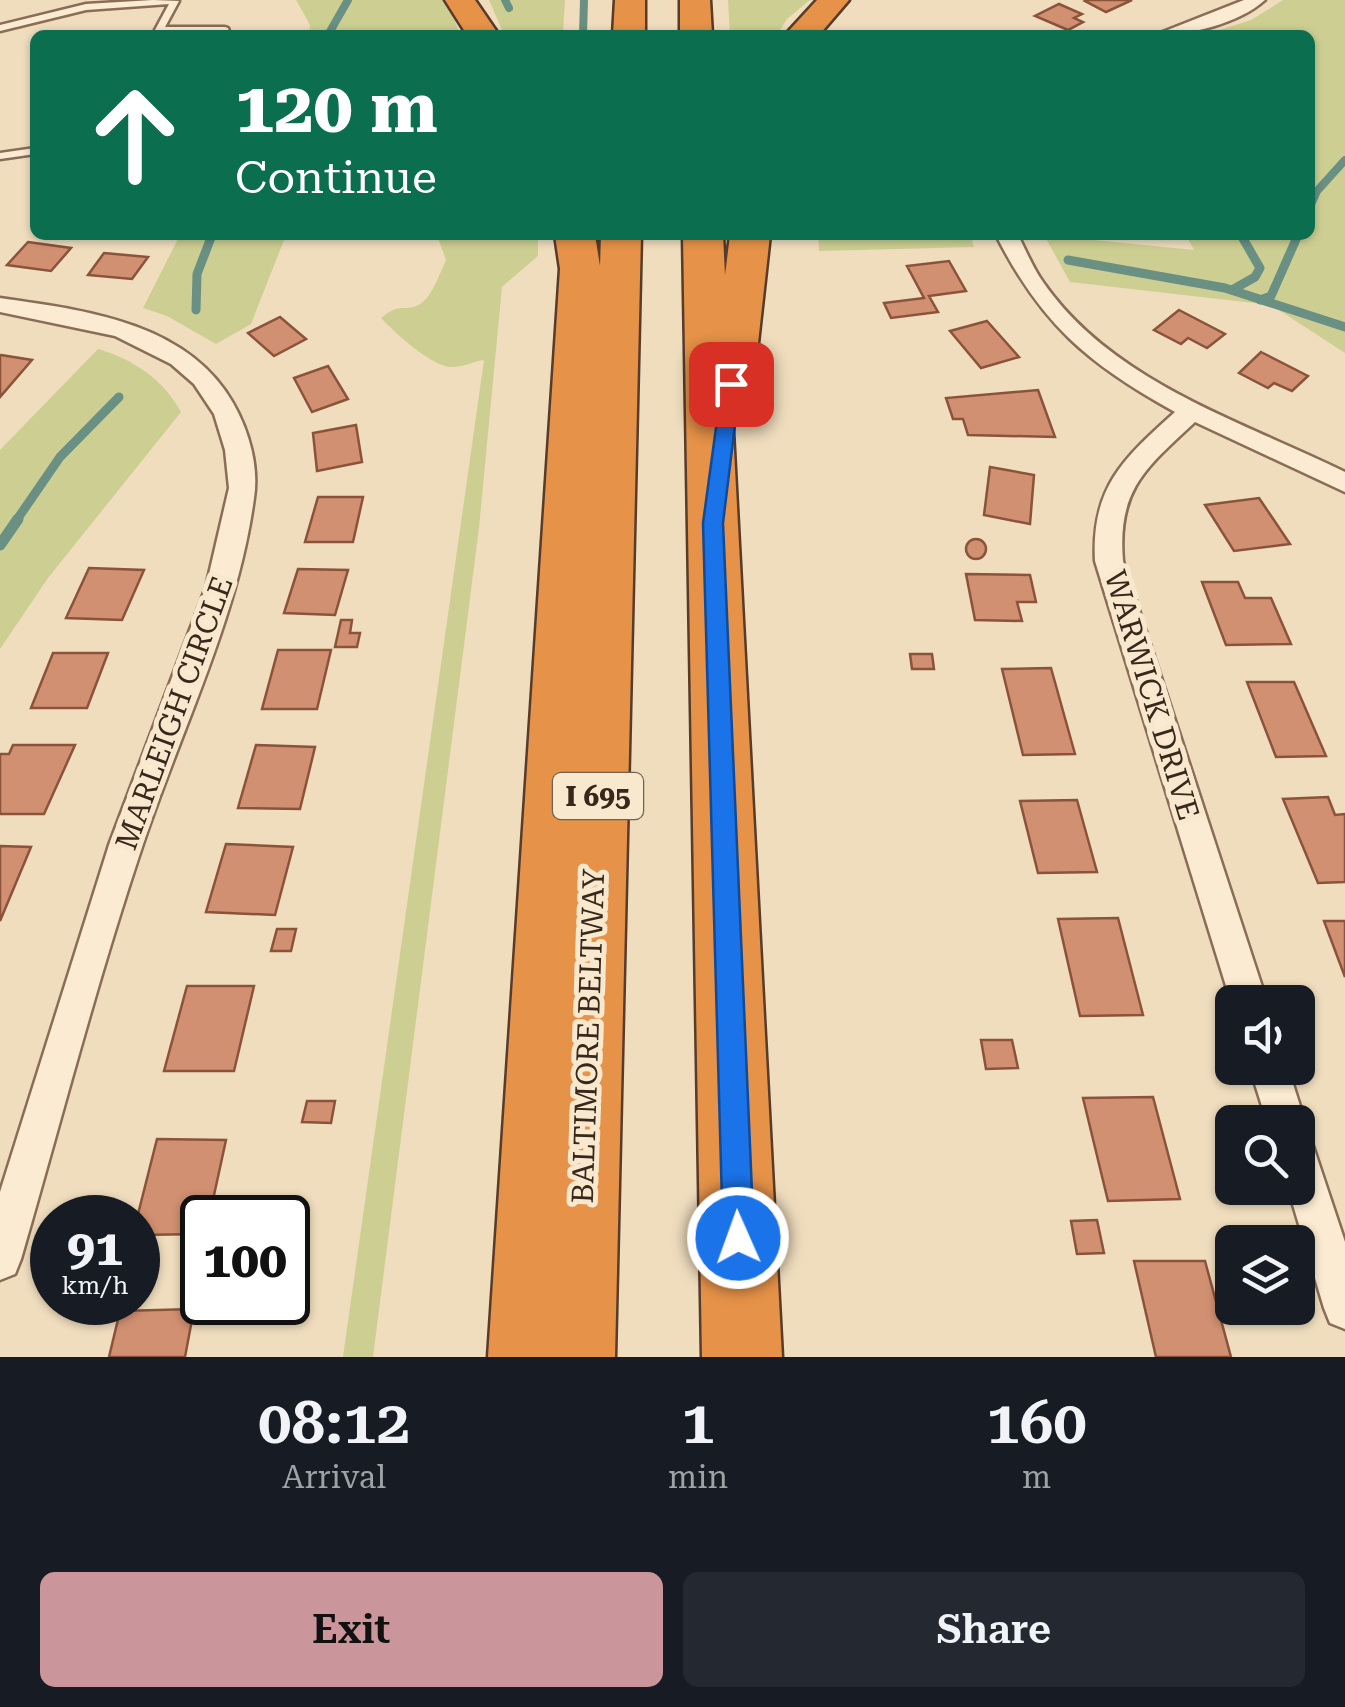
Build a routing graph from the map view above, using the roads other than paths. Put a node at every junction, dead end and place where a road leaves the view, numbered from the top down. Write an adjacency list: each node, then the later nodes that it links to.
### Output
1 (460, 0): 10 (highway)
2 (630, 0): 11 (highway)
3 (695, 0): 12 (highway)
4 (834, 0): 13 (highway)
5 (1257, 0): 14 (street)
6 (0, 28): 8 (lane)
7 (159, 30): 9 (lane)
8 (159, 30)
9 (224, 30)
10 (480, 30)
11 (629, 30)
12 (696, 30)
13 (806, 30)
14 (1180, 30)
15 (30, 152): 16 (lane)
16 (0, 156)
17 (576, 240): 30 (highway)
18 (621, 240): 31 (highway, BALTIMORE BELTWAY / I 695)
19 (703, 240): 25 (highway)
20 (749, 240): 25 (highway)
21 (1009, 240): 23 (street)
22 (0, 306): 28 (street, MARLEIGH CIRCLE)
23 (1191, 410): 24 (street); 26 (street, WARWICK DRIVE)
24 (1345, 483)
25 (713, 523): 32 (highway)
26 (1243, 985)
27 (1313, 1205): 29 (street)
28 (0, 1259)
29 (1345, 1308)
30 (528, 1357)
31 (575, 1357)
32 (742, 1357)

